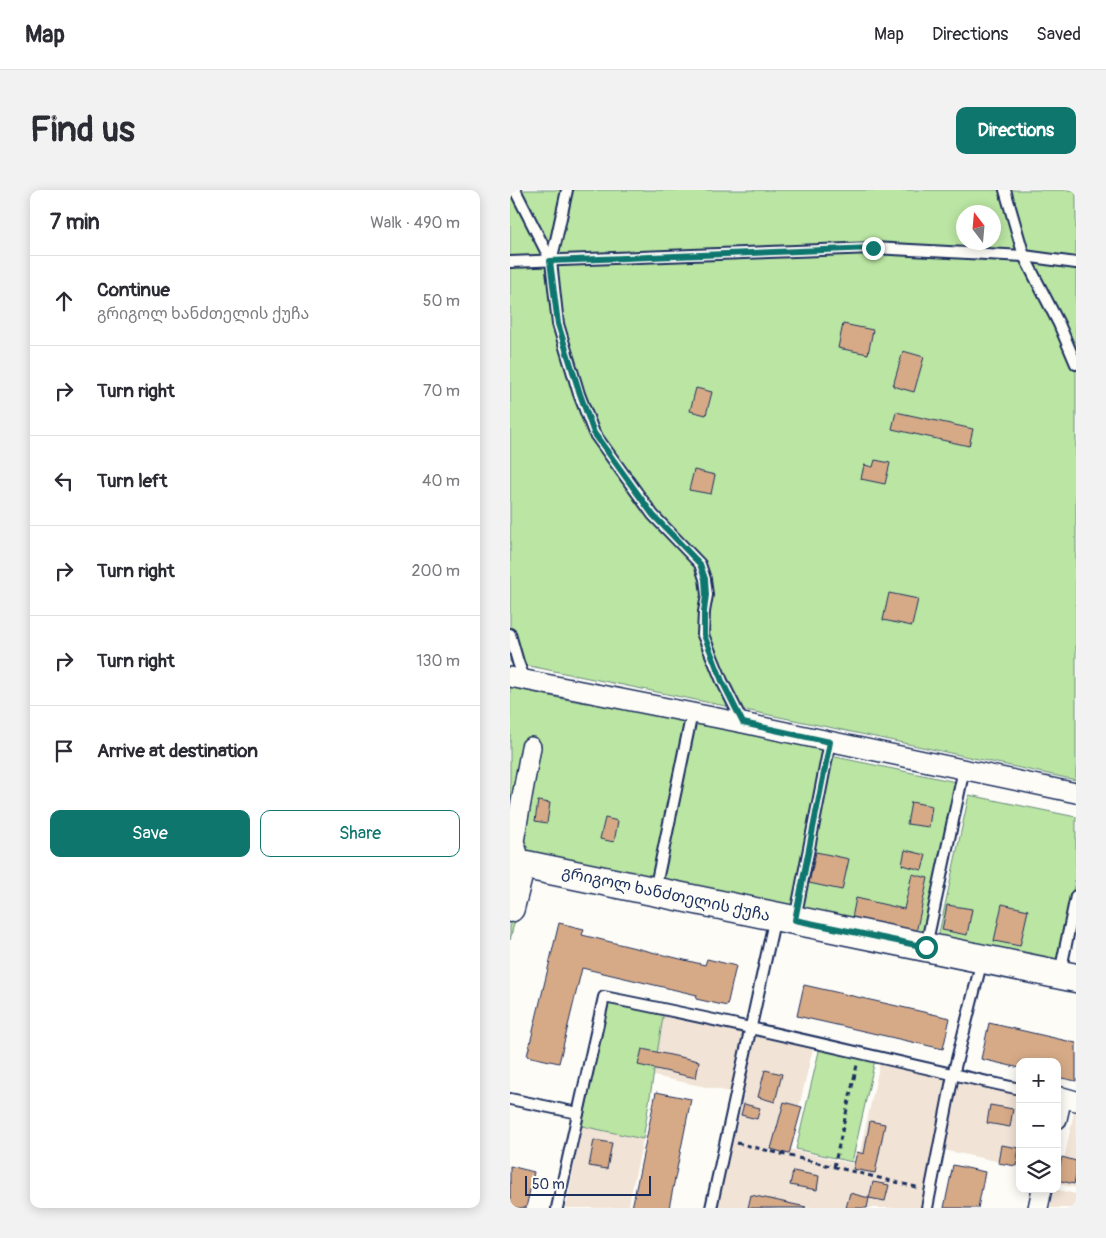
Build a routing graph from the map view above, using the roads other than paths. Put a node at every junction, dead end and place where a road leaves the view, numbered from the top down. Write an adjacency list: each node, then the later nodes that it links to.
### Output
1 (515, 190): 5 (lane)
2 (566, 190): 5 (lane)
3 (1005, 190): 4 (lane)
4 (1024, 256): 5 (lane); 7 (lane); 8 (lane)
5 (550, 261): 6 (lane); 12 (lane)
6 (510, 262)
7 (1076, 263)
8 (1076, 364)
9 (510, 634): 10 (lane)
10 (518, 679): 11 (street)
11 (692, 713): 12 (street); 18 (lane)
12 (743, 723): 13 (street)
13 (830, 742): 15 (street); 21 (lane)
14 (531, 747): 17 (street)
15 (964, 769): 16 (street); 22 (lane)
16 (1076, 794)
17 (520, 864): 18 (street, გრიგოლ ხანძთელის ქუჩა); 20 (street)
18 (655, 891): 21 (street, გრიგოლ ხანძთელის ქუჩა)
19 (1076, 896): 24 (lane)
20 (510, 908)
21 (785, 918): 22 (street, გრიგოლ ხანძთელის ქუჩა); 25 (lane)
22 (926, 947): 23 (street, გრიგოლ ხანძთელის ქუჩა)
23 (982, 959): 24 (street, გრიგოლ ხანძთელის ქუჩა); 26 (lane)
24 (1068, 977)
25 (751, 1028): 26 (lane); 29 (lane); 32 (lane)
26 (953, 1075): 27 (lane); 33 (lane)
27 (1016, 1088)
28 (510, 1099): 29 (lane)
29 (578, 1113): 31 (lane)
30 (1041, 1193): 34 (street)
31 (557, 1208)
32 (711, 1208)
33 (927, 1208)
34 (1038, 1208)

